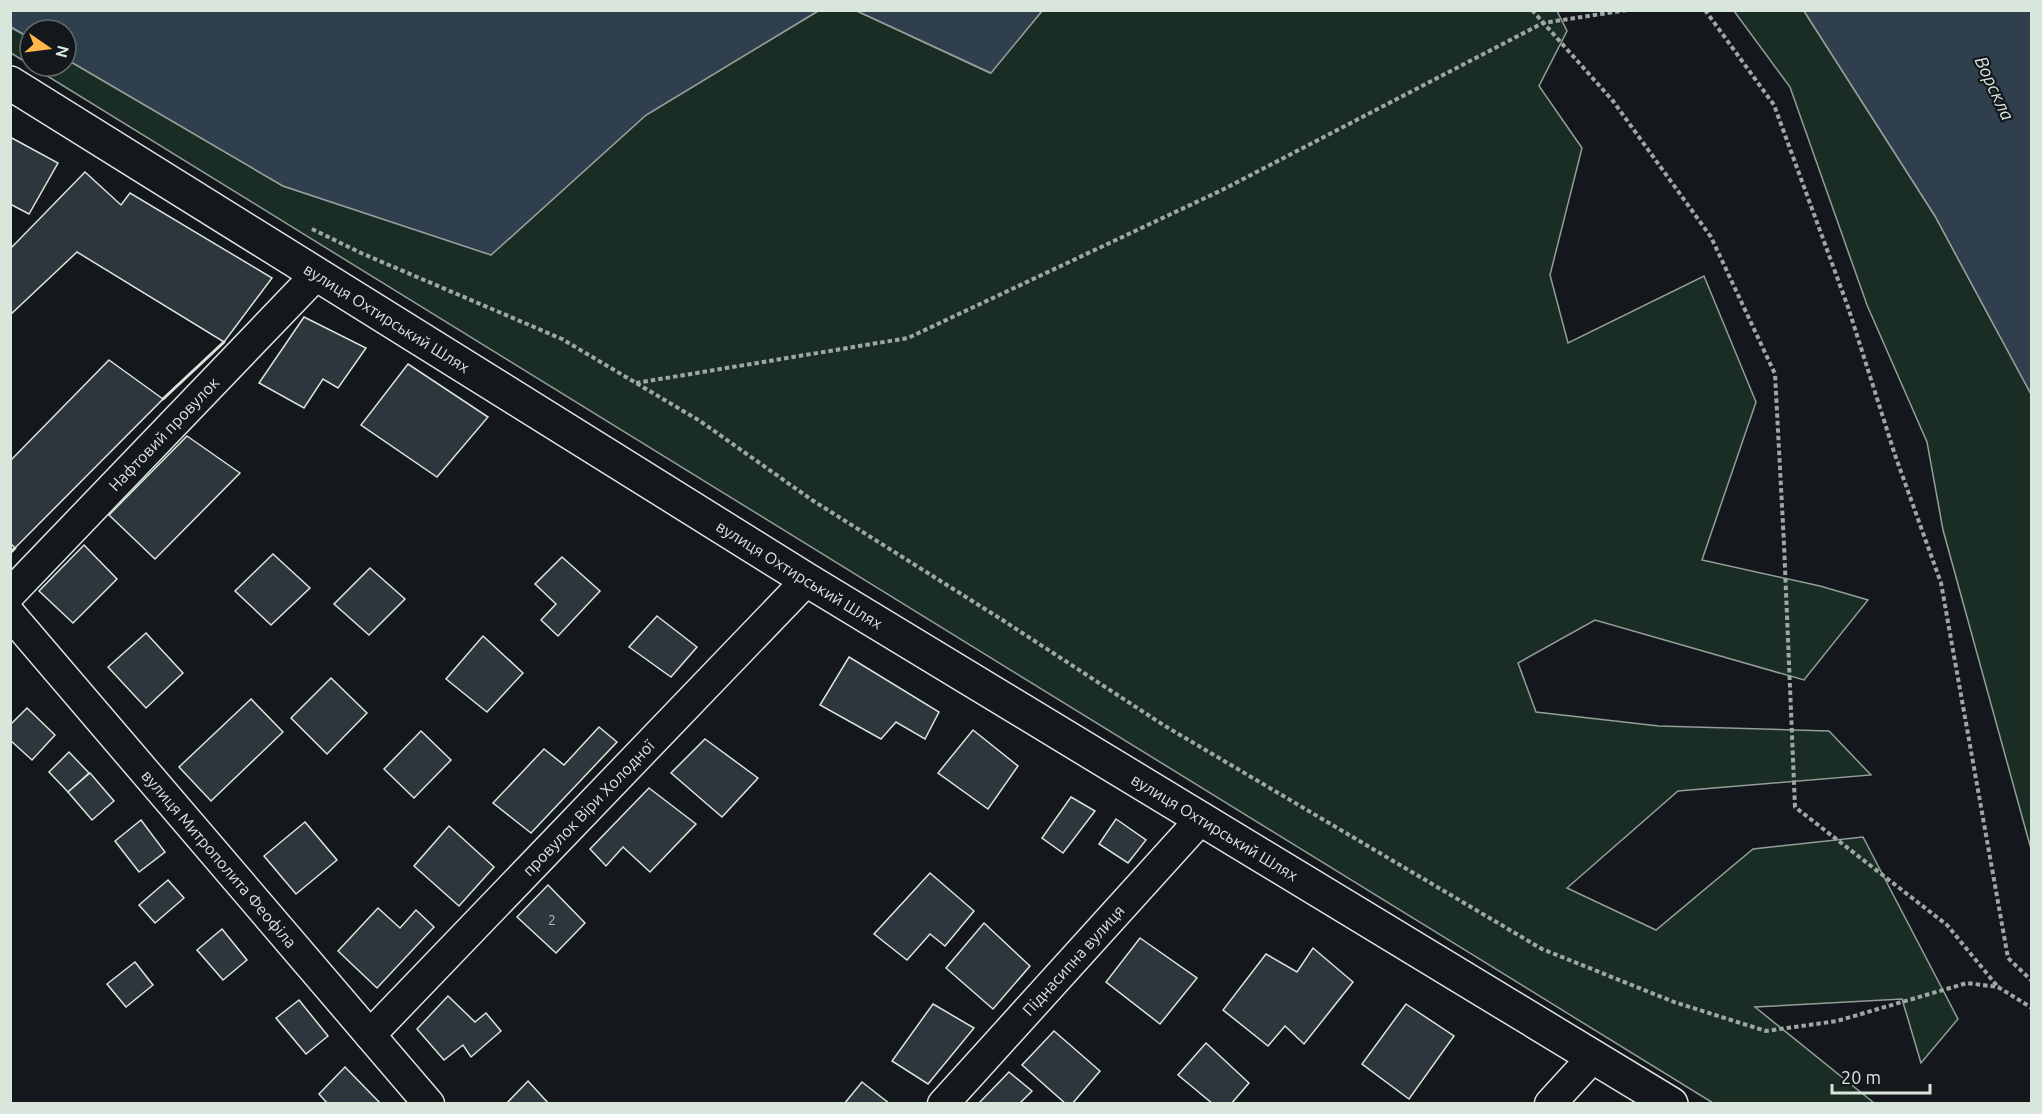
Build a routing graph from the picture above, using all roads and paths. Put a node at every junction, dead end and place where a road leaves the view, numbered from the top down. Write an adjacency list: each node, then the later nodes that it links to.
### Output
1 (1532, 10): 4 (path)
2 (1627, 10): 4 (path)
3 (1704, 10): 13 (path)
4 (1543, 23): 8 (path); 14 (path)
5 (10, 83): 7 (main road, вулиця Охтирський Шлях)
6 (309, 228): 8 (path)
7 (317, 274): 9 (main road, вулиця Охтирський Шлях); 10 (street, Нафтовий провулок)
8 (636, 383): 14 (path)
9 (807, 580): 12 (main road, вулиця Охтирський Шлях); 16 (street, провулок Віри Холодної)
10 (10, 594)
11 (10, 614): 16 (street, вулиця Митрополита Феофіла)
12 (1202, 818): 17 (main road, вулиця Охтирський Шлях); 19 (street, Піднасипна вулиця)
13 (2031, 981)
14 (1998, 987): 15 (path)
15 (2031, 1008)
16 (370, 1035): 18 (street, вулиця Митрополита Феофіла)
17 (1594, 1056): 20 (street); 21 (main road, вулиця Охтирський Шлях)
18 (429, 1104)
19 (943, 1104)
20 (1550, 1104)
21 (1671, 1104)

